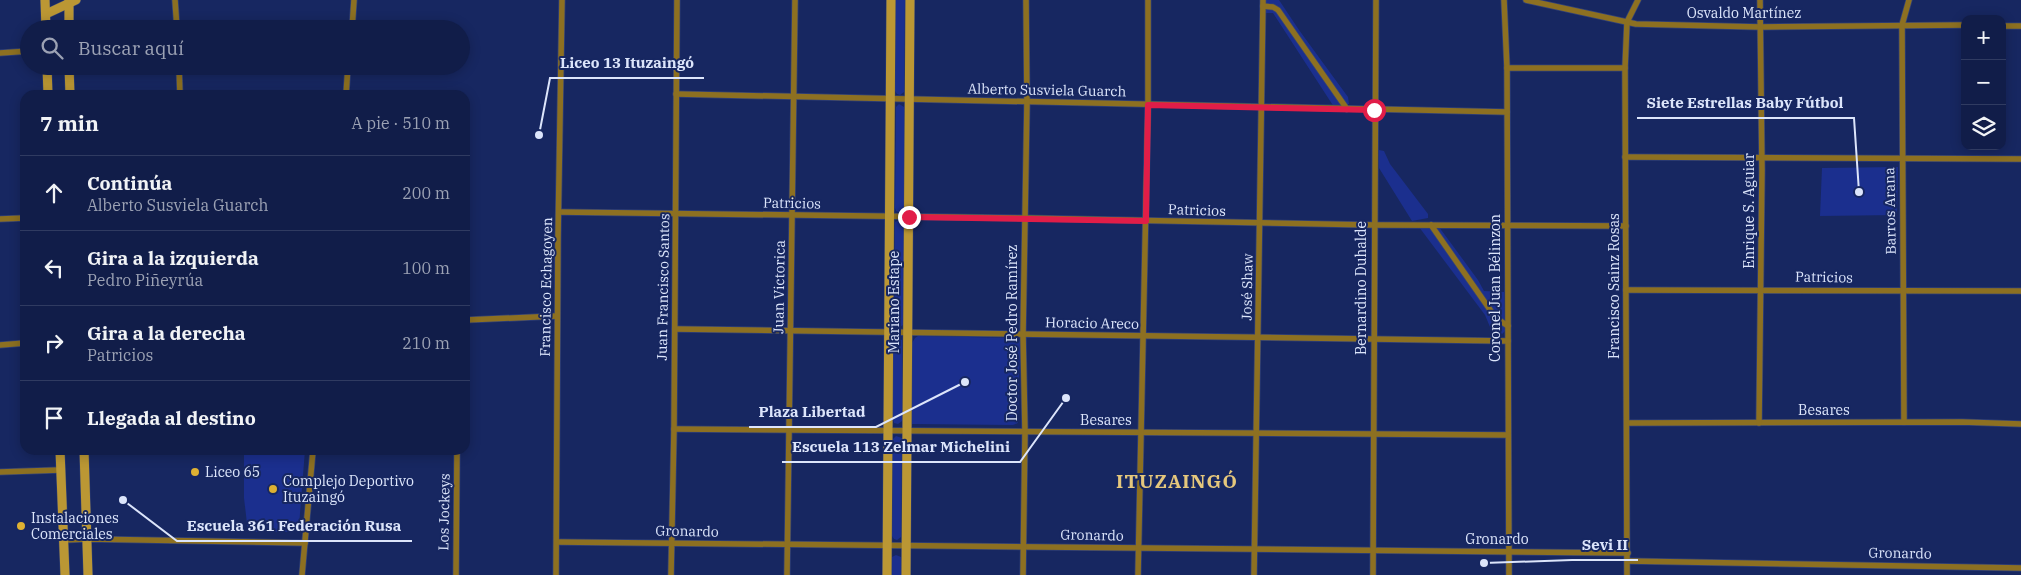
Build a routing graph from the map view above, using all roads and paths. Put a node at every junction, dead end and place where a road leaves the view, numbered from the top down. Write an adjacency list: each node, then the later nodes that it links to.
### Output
1 (45, 0): 20 (street)
2 (60, 0): 18 (street)
3 (175, 0): 23 (street)
4 (354, 0): 24 (street)
5 (562, 0): 57 (street, Francisco Echagoyen)
6 (677, 0): 43 (street, Juan Francisco Santos)
7 (795, 0): 44 (street, Juan Victorica)
8 (891, 0): 45 (street, Mariano Estape)
9 (910, 0): 46 (street, Mariano Estape)
10 (1026, 0): 47 (street, Doctor José Pedro Ramírez)
11 (1148, 0): 48 (street)
12 (1376, 0): 51 (street, Bernardino Duhalde)
13 (1504, 0): 33 (street, Coronel Juan Bélinzon)
14 (1526, 0): 25 (street, Osvaldo Martínez)
15 (1638, 0): 25 (street, Francisco Sainz Rosas)
16 (1760, 0): 30 (street, Enrique S. Aguiar)
17 (1909, 0): 26 (street, Barros Arana)
18 (72, 1): 20 (street); 22 (street)
19 (1263, 3): 49 (street, José Shaw); 50 (street)
20 (46, 14): 21 (street)
21 (46, 20)
22 (70, 20)
23 (176, 20)
24 (353, 20)
25 (1627, 22): 30 (street, Osvaldo Martínez); 34 (street, Francisco Sainz Rosas)
26 (1902, 25): 27 (street, Osvaldo Martínez); 30 (street, Osvaldo Martínez); 55 (street, Barros Arana)
27 (1961, 26)
28 (2006, 26): 29 (street)
29 (2021, 26)
30 (1760, 27): 54 (street, Enrique S. Aguiar)
31 (20, 52): 32 (street)
32 (0, 53)
33 (1507, 68): 34 (street); 52 (street, Coronel Juan Bélinzon)
34 (1625, 68): 53 (street, Francisco Sainz Rosas)
35 (47, 75): 39 (street)
36 (69, 75): 40 (street)
37 (179, 75): 41 (street)
38 (347, 75): 42 (street)
39 (48, 90)
40 (70, 90)
41 (180, 90)
42 (346, 90)
43 (676, 94): 44 (street, Alberto Susviela Guarch); 58 (street, Juan Francisco Santos)
44 (794, 97): 45 (street, Alberto Susviela Guarch); 59 (street, Juan Victorica)
45 (890, 99): 46 (street, Alberto Susviela Guarch); 60 (street, Mariano Estape)
46 (910, 99): 47 (street, Alberto Susviela Guarch); 61 (street, Mariano Estape)
47 (1027, 102): 48 (street, Alberto Susviela Guarch); 63 (street, Doctor José Pedro Ramírez)
48 (1148, 105): 49 (street, Alberto Susviela Guarch); 65 (street)
49 (1262, 107): 50 (street, Alberto Susviela Guarch); 66 (street, José Shaw)
50 (1347, 109): 51 (street, Alberto Susviela Guarch)
51 (1374, 110): 52 (street, Alberto Susviela Guarch); 67 (street, Bernardino Duhalde)
52 (1507, 112): 69 (street, Coronel Juan Bélinzon)
53 (1625, 157): 54 (street); 70 (street, Francisco Sainz Rosas)
54 (1762, 157): 55 (street); 71 (street, Enrique S. Aguiar)
55 (1902, 158): 56 (street); 73 (street, Barros Arana)
56 (2021, 160)
57 (559, 212): 58 (street, Patricios); 75 (street, Francisco Echagoyen)
58 (676, 214): 59 (street, Patricios); 78 (street, Juan Francisco Santos)
59 (793, 215): 60 (street, Patricios); 79 (street, Juan Victorica)
60 (889, 216): 61 (street, Patricios); 80 (street, Mariano Estape)
61 (909, 217): 63 (street, Patricios); 81 (street, Mariano Estape)
62 (20, 218): 64 (street)
63 (1025, 218): 65 (street, Patricios); 82 (street, Doctor José Pedro Ramírez)
64 (0, 219)
65 (1146, 221): 66 (street, Patricios); 83 (street)
66 (1260, 224): 67 (street, Patricios); 84 (street, José Shaw)
67 (1374, 225): 68 (street, Patricios); 85 (street, Bernardino Duhalde)
68 (1430, 225): 69 (street, Patricios); 77 (street)
69 (1508, 225): 70 (street, Patricios); 77 (street, Coronel Juan Bélinzon)
70 (1626, 226): 72 (street, Francisco Sainz Rosas)
71 (1760, 289): 72 (street, Patricios); 73 (street, Patricios); 89 (street, Enrique S. Aguiar)
72 (1626, 290): 91 (street, Francisco Sainz Rosas)
73 (1904, 291): 74 (street, Patricios); 90 (street, Barros Arana)
74 (2021, 291)
75 (558, 316): 76 (street); 110 (street, Francisco Echagoyen)
76 (470, 320)
77 (1508, 326): 86 (street, Coronel Juan Bélinzon)
78 (675, 330): 79 (street, Horacio Areco); 93 (street, Juan Francisco Santos)
79 (791, 331): 80 (street, Horacio Areco); 94 (street, Juan Victorica)
80 (889, 332): 81 (street, Horacio Areco); 95 (street, Mariano Estape)
81 (908, 333): 82 (street, Horacio Areco); 96 (street, Mariano Estape)
82 (1023, 334): 83 (street, Horacio Areco); 97 (street, Doctor José Pedro Ramírez)
83 (1143, 336): 84 (street, Horacio Areco); 98 (street)
84 (1258, 338): 85 (street, Horacio Areco); 99 (street, José Shaw)
85 (1374, 339): 86 (street, Horacio Areco); 100 (street, Bernardino Duhalde)
86 (1508, 341): 101 (street, Coronel Juan Bélinzon)
87 (20, 343): 88 (street)
88 (0, 345)
89 (1759, 422): 90 (street, Besares); 91 (street, Besares)
90 (1904, 422): 92 (street, Besares)
91 (1627, 423): 121 (street, Francisco Sainz Rosas)
92 (2021, 424)
93 (674, 430): 94 (street, Besares); 112 (street, Juan Francisco Santos)
94 (790, 430): 95 (street, Besares); 113 (street, Juan Victorica)
95 (887, 431): 96 (street, Besares); 114 (street, Mariano Estape)
96 (907, 431): 97 (street, Besares); 115 (street, Mariano Estape)
97 (1025, 432): 98 (street, Besares); 116 (street, Doctor José Pedro Ramírez)
98 (1141, 432): 99 (street, Besares); 117 (street)
99 (1256, 433): 100 (street, Besares); 118 (street, José Shaw)
100 (1374, 434): 101 (street, Besares); 119 (street, Bernardino Duhalde)
101 (1508, 435): 120 (street, Coronel Juan Bélinzon)
102 (60, 455): 106 (street)
103 (84, 455): 108 (street)
104 (313, 455): 111 (street)
105 (457, 455): 127 (street, Los Jockeys)
106 (60, 470): 107 (street); 109 (street)
107 (0, 472)
108 (87, 539): 109 (street); 111 (street); 125 (street)
109 (64, 540): 124 (street)
110 (557, 542): 112 (street, Gronardo); 128 (street, Francisco Echagoyen)
111 (305, 543): 126 (street)
112 (672, 543): 113 (street, Gronardo); 129 (street, Juan Francisco Santos)
113 (788, 544): 114 (street, Gronardo); 130 (street, Juan Victorica)
114 (887, 545): 115 (street, Gronardo); 131 (street, Mariano Estape)
115 (906, 546): 116 (street, Gronardo); 132 (street, Mariano Estape)
116 (1023, 546): 117 (street, Gronardo); 133 (street, Doctor José Pedro Ramírez)
117 (1138, 548): 118 (street, Gronardo); 134 (street)
118 (1254, 549): 119 (street, Gronardo); 135 (street, José Shaw)
119 (1373, 551): 120 (street, Gronardo); 136 (street, Bernardino Duhalde)
120 (1509, 553): 121 (street, Gronardo); 137 (street, Coronel Juan Bélinzon)
121 (1628, 553): 122 (street, Francisco Sainz Rosas)
122 (1628, 561): 123 (street, Gronardo); 138 (street, Francisco Sainz Rosas)
123 (2021, 568)
124 (65, 575)
125 (88, 575)
126 (302, 575)
127 (456, 575)
128 (556, 575)
129 (671, 575)
130 (788, 575)
131 (886, 575)
132 (906, 575)
133 (1023, 575)
134 (1138, 575)
135 (1254, 575)
136 (1372, 575)
137 (1510, 575)
138 (1628, 575)

